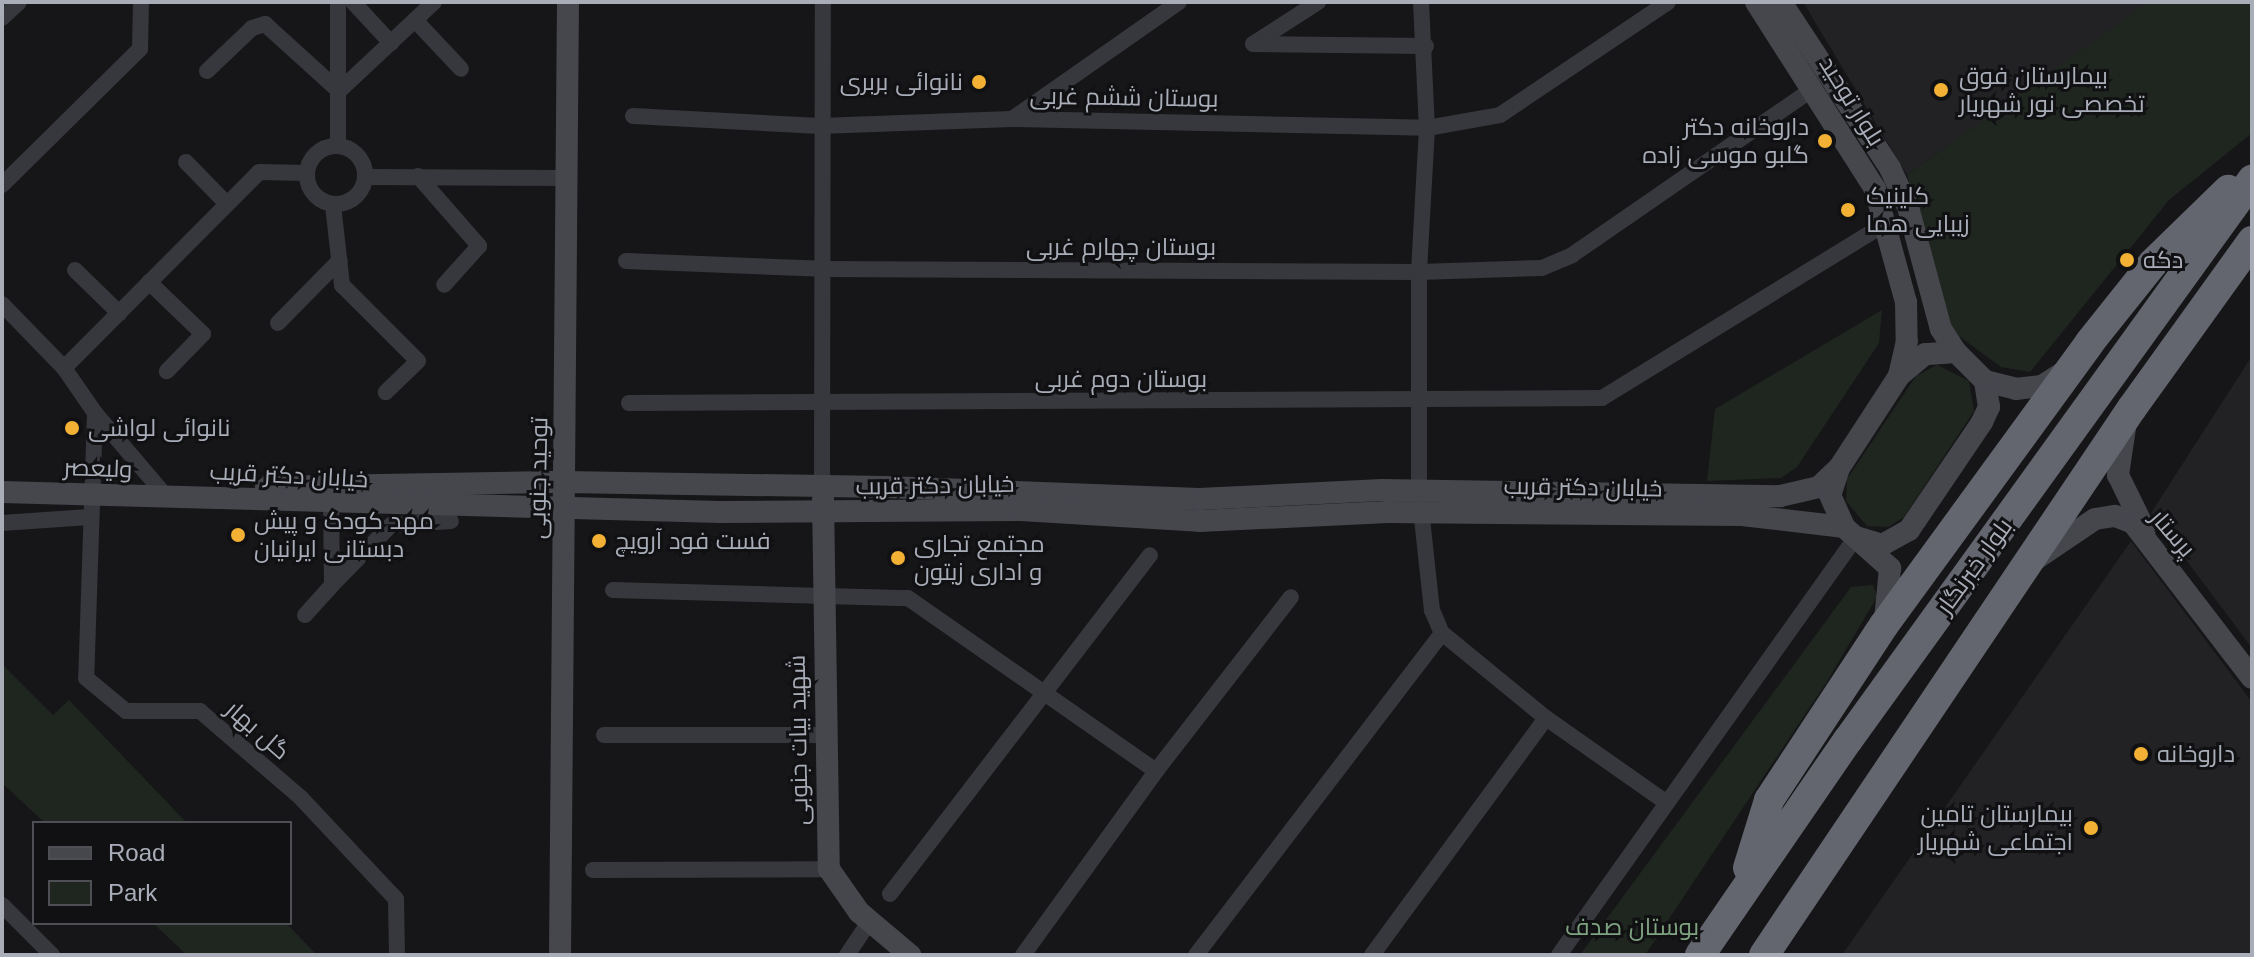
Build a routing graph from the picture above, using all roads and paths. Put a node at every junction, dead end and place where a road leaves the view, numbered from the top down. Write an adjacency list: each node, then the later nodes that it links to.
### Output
1 (19, 2): 13 (street)
2 (141, 2): 33 (street)
3 (338, 2): 20 (street)
4 (353, 2): 15 (street)
5 (434, 2): 14 (street)
6 (568, 2): 31 (main road, توحید جنوبی)
7 (823, 2): 23 (street)
8 (1179, 2): 22 (street)
9 (1318, 2): 16 (street)
10 (1422, 2): 16 (street)
11 (1668, 2): 24 (street, بوستان ششم غربی)
12 (1766, 3): 19 (main road, بلوار توحید); 49 (main road, بلوار توحید)
13 (2, 18)
14 (415, 20): 15 (street); 17 (street)
15 (391, 43): 20 (street)
16 (1426, 46): 24 (street)
17 (461, 69)
18 (207, 71): 20 (street)
19 (1814, 88): 36 (main road, بلوار توحید); 42 (street, بوستان چهارم غربی)
20 (339, 91): 25 (street)
21 (633, 116): 23 (street, بوستان ششم غربی)
22 (1012, 119): 23 (street, بوستان ششم غربی); 24 (street, بوستان ششم غربی)
23 (820, 126): 40 (street)
24 (1427, 128): 42 (street)
25 (338, 146): 28 (street); 30 (street)
26 (186, 162): 34 (street)
27 (2252, 167): 48 (highway)
28 (307, 173): 34 (street); 35 (street)
29 (418, 176): 30 (street); 31 (street); 44 (street)
30 (366, 177): 35 (street)
31 (566, 178): 61 (main road, توحید جنوبی)
32 (2252, 180): 94 (highway, بلوار خبرنگار)
33 (2, 185)
34 (227, 204): 43 (street)
35 (333, 205): 38 (street)
36 (1886, 223): 52 (main road, بلوار توحید); 55 (street, بوستان دوم غربی)
37 (2251, 242): 58 (highway, بلوار خبرنگار)
38 (340, 260): 47 (street); 54 (street)
39 (626, 261): 40 (street, بوستان چهارم غربی)
40 (822, 269): 42 (street, بوستان چهارم غربی); 57 (street)
41 (75, 270): 46 (street)
42 (1419, 272): 55 (street)
43 (149, 282): 46 (street); 51 (street)
44 (444, 285)
45 (2, 304): 50 (street)
46 (119, 313): 50 (street)
47 (278, 323)
48 (2090, 342): 53 (main road); 82 (highway)
49 (1956, 352): 52 (main road); 53 (main road, بلوار توحید)
50 (64, 368): 59 (street)
51 (167, 371)
52 (1899, 376): 60 (main road)
53 (1985, 381): 73 (main road, خیابان دکتر قریب)
54 (386, 392)
55 (1419, 402): 57 (street, بوستان دوم غربی); 67 (street)
56 (629, 403): 57 (street, بوستان دوم غربی)
57 (824, 404): 66 (street)
58 (2132, 408): 74 (main road); 76 (highway, بلوار خبرنگار)
59 (95, 413): 63 (street, گل بهار); 64 (street)
60 (1839, 468): 67 (main road, خیابان دکتر قریب); 73 (main road)
61 (564, 482): 65 (main road, خیابان دکتر قریب); 66 (main road, خیابان دکتر قریب); 69 (main road, توحید جنوبی)
62 (2, 492): 63 (main road, ولیعصر)
63 (90, 493): 64 (main road, ولیعصر); 70 (street, گل بهار)
64 (166, 496): 65 (main road, ولیعصر)
65 (193, 496): 68 (main road, خیابان دکتر قریب)
66 (823, 500): 67 (main road, خیابان دکتر قریب); 69 (main road, خیابان دکتر قریب); 79 (main road, شهید بیات جنوبی)
67 (1420, 501): 73 (main road, خیابان دکتر قریب); 83 (street)
68 (331, 504): 69 (main road, خیابان دکتر قریب); 77 (street)
69 (563, 508): 99 (main road, توحید جنوبی)
70 (89, 517): 72 (street); 98 (street, گل بهار)
71 (451, 521): 77 (street)
72 (2, 523)
73 (1850, 532): 82 (main road); 90 (street)
74 (2151, 542): 76 (main road, پرستار); 84 (main road, پرستار)
75 (1150, 555): 85 (street)
76 (2022, 569): 107 (highway, بلوار خبرنگار)
77 (332, 585): 81 (street)
78 (613, 590): 79 (street)
79 (822, 597): 85 (street); 88 (main road, شهید بیات جنوبی)
80 (1291, 597): 89 (street)
81 (305, 615)
82 (1884, 625): 94 (highway)
83 (1442, 633): 86 (street); 103 (street)
84 (2252, 678)
85 (1043, 692): 89 (street); 93 (street)
86 (1546, 718): 90 (street); 104 (street)
87 (604, 735): 88 (street)
88 (824, 735): 91 (main road, شهید بیات جنوبی)
89 (1156, 771): 102 (street)
90 (1664, 801): 105 (street)
91 (829, 869): 92 (street); 96 (main road)
92 (593, 870)
93 (890, 894)
94 (1739, 895): 106 (highway, بلوار خبرنگار)
95 (2, 905): 97 (street)
96 (869, 922): 100 (street); 101 (main road)
97 (52, 955)
98 (397, 955)
99 (560, 955)
100 (847, 955)
101 (910, 955)
102 (1023, 955)
103 (1196, 955)
104 (1372, 955)
105 (1559, 955)
106 (1700, 955)
107 (1764, 955)

